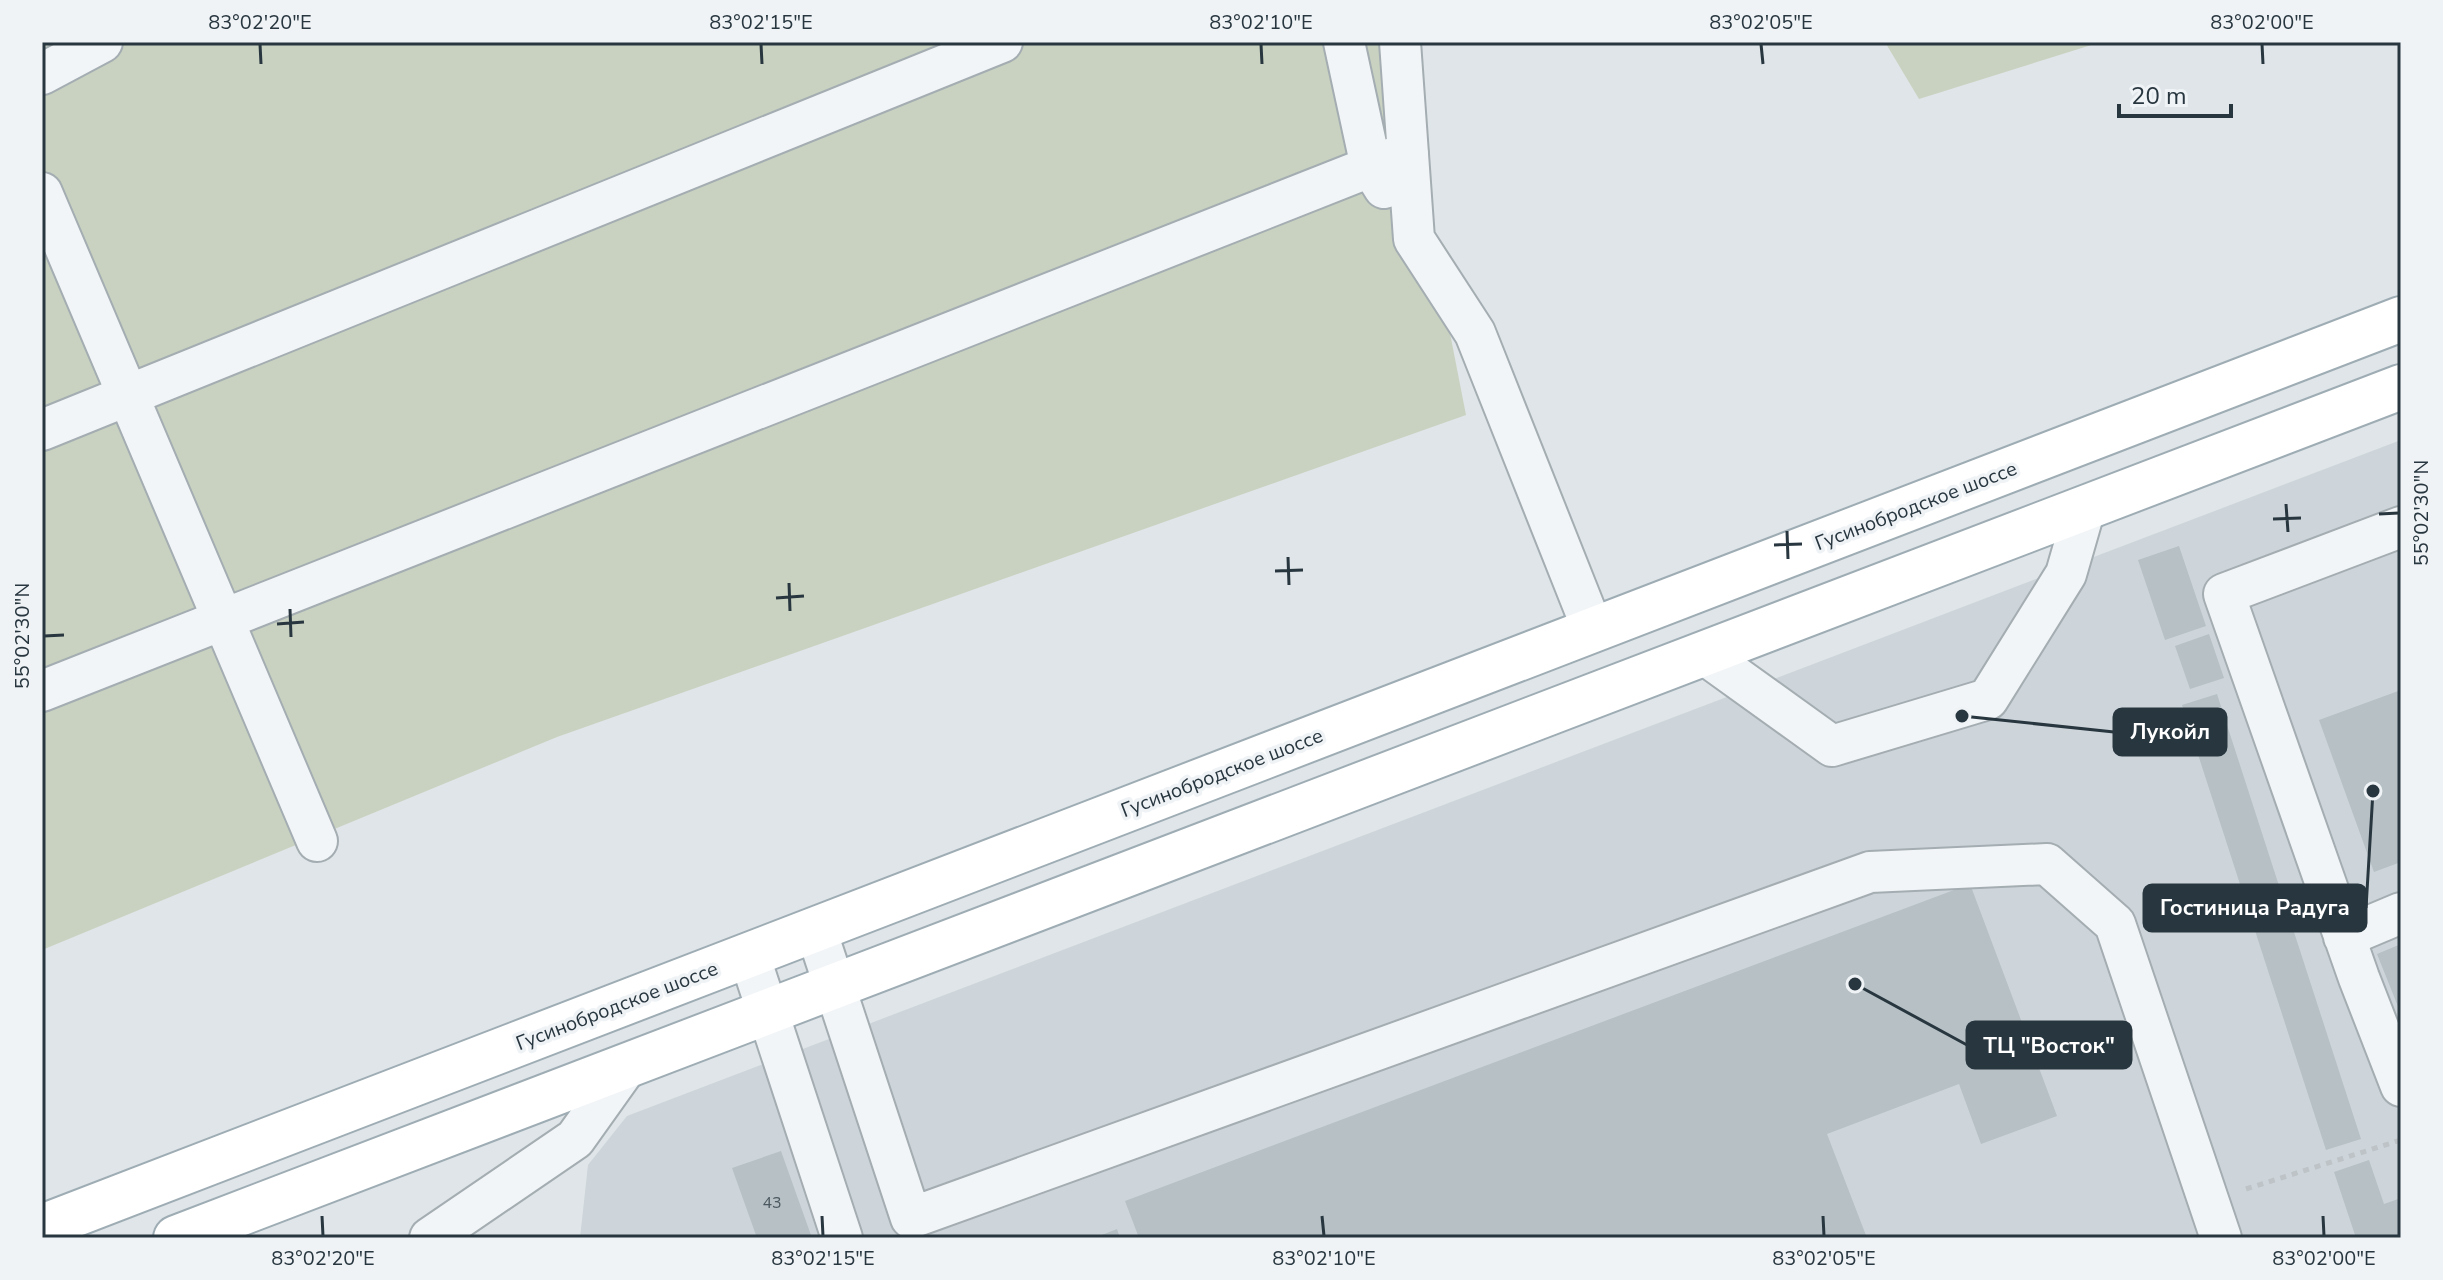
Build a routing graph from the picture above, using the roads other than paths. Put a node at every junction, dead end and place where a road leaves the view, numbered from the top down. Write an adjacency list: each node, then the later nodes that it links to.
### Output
1 (102, 42): 5 (lane)
2 (1002, 42): 12 (lane)
3 (1344, 42): 7 (lane)
4 (1400, 42): 6 (lane)
5 (42, 74)
6 (1408, 152): 7 (lane); 9 (lane)
7 (1371, 167): 9 (lane); 16 (lane)
8 (42, 193): 12 (lane)
9 (1414, 239): 17 (lane)
10 (2401, 319): 17 (main road, Гусинобродское шоссе)
11 (2401, 387): 14 (main road)
12 (128, 396): 13 (lane); 16 (lane)
13 (42, 430)
14 (2085, 508): 18 (main road); 18 (lane)
15 (2401, 527): 23 (lane)
16 (223, 620): 19 (lane); 20 (lane)
17 (1593, 630): 22 (main road, Гусинобродское шоссе)
18 (1704, 654): 25 (main road)
19 (42, 691)
20 (317, 841)
21 (2401, 913): 23 (lane)
22 (816, 930): 24 (main road, Гусинобродское шоссе); 25 (lane)
23 (2344, 937): 28 (lane)
24 (749, 955): 26 (lane); 29 (main road, Гусинобродское шоссе)
25 (836, 986): 26 (main road); 30 (lane)
26 (767, 1012): 27 (main road); 33 (lane)
27 (627, 1066): 31 (main road); 32 (lane)
28 (2401, 1086)
29 (42, 1227)
30 (901, 1228): 34 (lane)
31 (176, 1238)
32 (430, 1238)
33 (842, 1238)
34 (2221, 1238)

